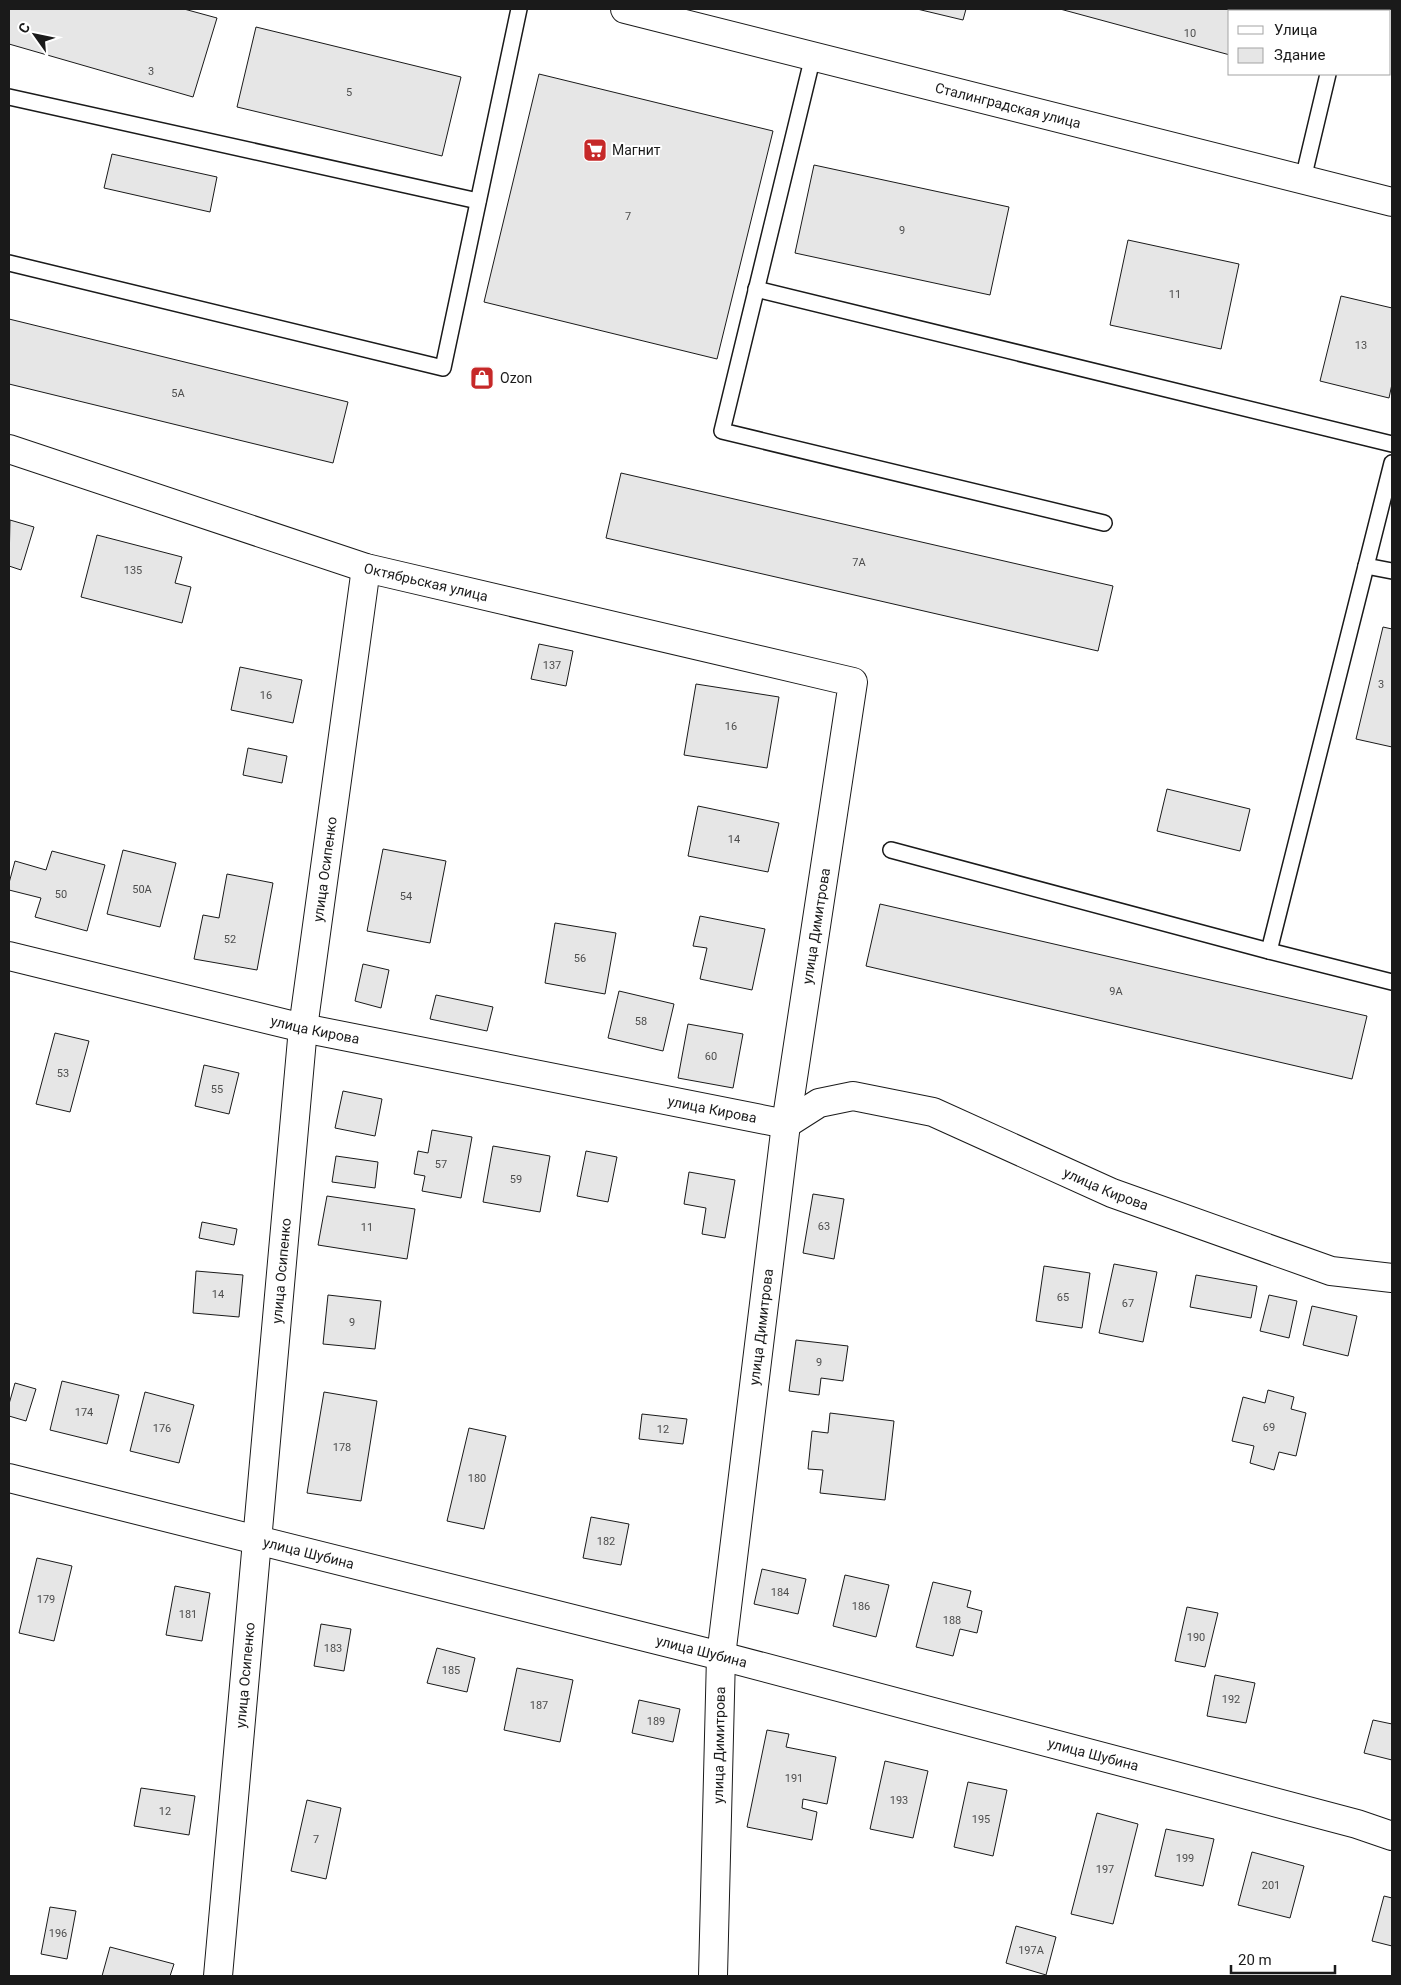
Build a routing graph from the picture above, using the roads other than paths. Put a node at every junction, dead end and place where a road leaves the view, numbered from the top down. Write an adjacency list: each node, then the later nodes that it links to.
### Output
1 (519, 9): 8 (lane)
2 (625, 9): 3 (street, Сталинградская улица)
3 (674, 15): 4 (street, Сталинградская улица)
4 (813, 56): 7 (street, Сталинградская улица); 11 (lane)
5 (1328, 75): 7 (lane)
6 (9, 97): 8 (lane)
7 (1303, 179): 9 (street, Сталинградская улица)
8 (478, 201): 10 (lane)
9 (1392, 202)
10 (9, 263)
11 (756, 289): 12 (lane); 15 (lane)
12 (1392, 444)
13 (9, 449): 17 (street, Октябрьская улица)
14 (1392, 463): 16 (lane)
15 (1104, 523)
16 (1366, 566): 18 (lane); 21 (lane)
17 (366, 568): 19 (street, Октябрьская улица); 24 (street, улица Осипенко)
18 (1392, 571)
19 (853, 682): 25 (street, улица Димитрова)
20 (892, 850): 21 (lane)
21 (1269, 952): 23 (lane)
22 (9, 956): 24 (street, улица Кирова)
23 (1392, 982)
24 (303, 1028): 25 (street, улица Кирова); 28 (street, улица Осипенко)
25 (786, 1124): 26 (street, улица Кирова); 29 (street, улица Димитрова)
26 (1392, 1278)
27 (9, 1478): 28 (street, улица Шубина)
28 (257, 1541): 29 (street, улица Шубина); 31 (street, улица Осипенко)
29 (721, 1656): 30 (street, улица Шубина); 32 (street, улица Димитрова)
30 (1392, 1836)
31 (218, 1976)
32 (713, 1976)

